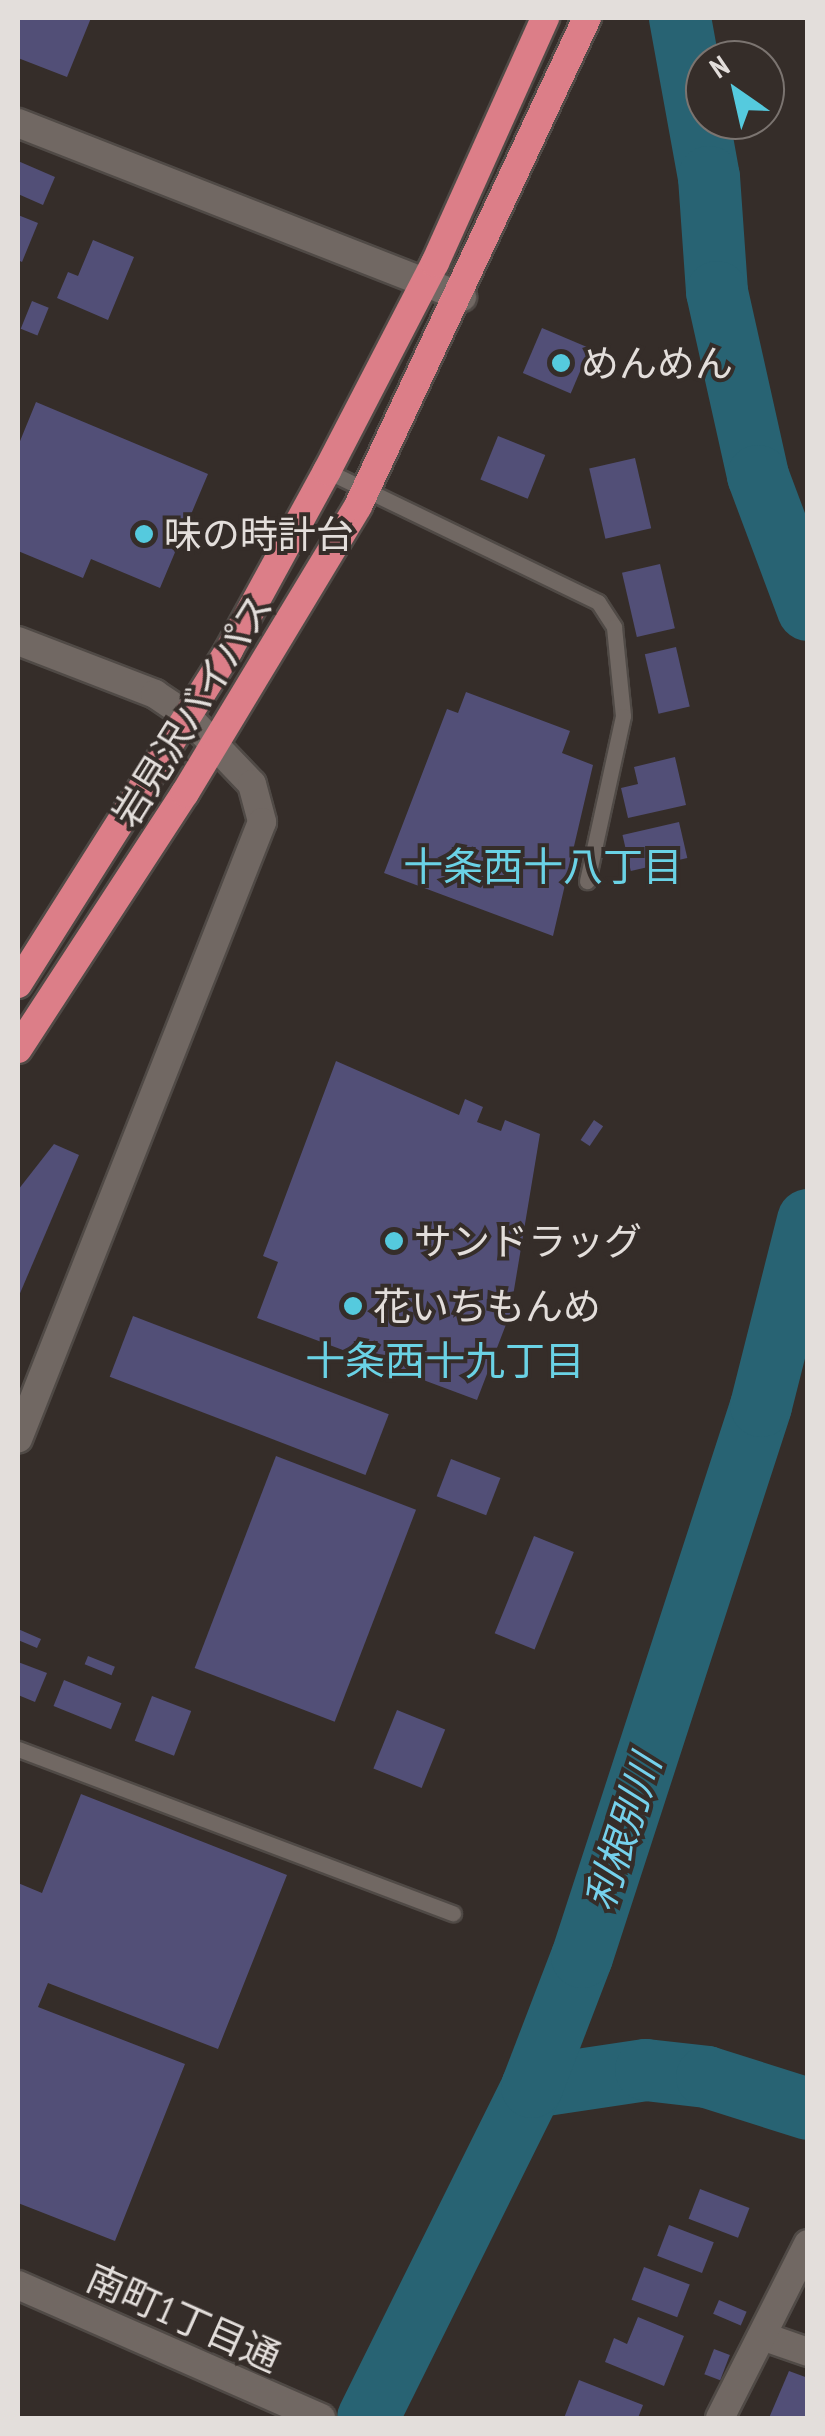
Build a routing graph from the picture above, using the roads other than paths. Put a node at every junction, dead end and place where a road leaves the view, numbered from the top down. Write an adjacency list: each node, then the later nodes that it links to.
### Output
1 (545, 18): 4 (highway, 岩見沢バイパス)
2 (588, 18): 5 (highway, 岩見沢バイパス)
3 (18, 123): 4 (street)
4 (426, 282): 5 (street); 6 (highway, 岩見沢バイパス)
5 (462, 297): 7 (highway, 岩見沢バイパス)
6 (327, 471): 7 (lane); 9 (highway, 岩見沢バイパス)
7 (364, 494): 10 (highway, 岩見沢バイパス); 11 (lane)
8 (18, 641): 9 (street)
9 (186, 715): 10 (street); 12 (highway, 岩見沢バイパス)
10 (216, 744): 13 (highway, 岩見沢バイパス); 14 (street)
11 (587, 881)
12 (18, 984)
13 (18, 1049)
14 (18, 1439)
15 (18, 1749): 16 (lane)
16 (453, 1913)
17 (808, 2244): 19 (street)
18 (18, 2285): 21 (street, 南町1丁目通)
19 (762, 2336): 20 (street); 22 (street)
20 (808, 2352)
21 (321, 2418)
22 (720, 2418)

